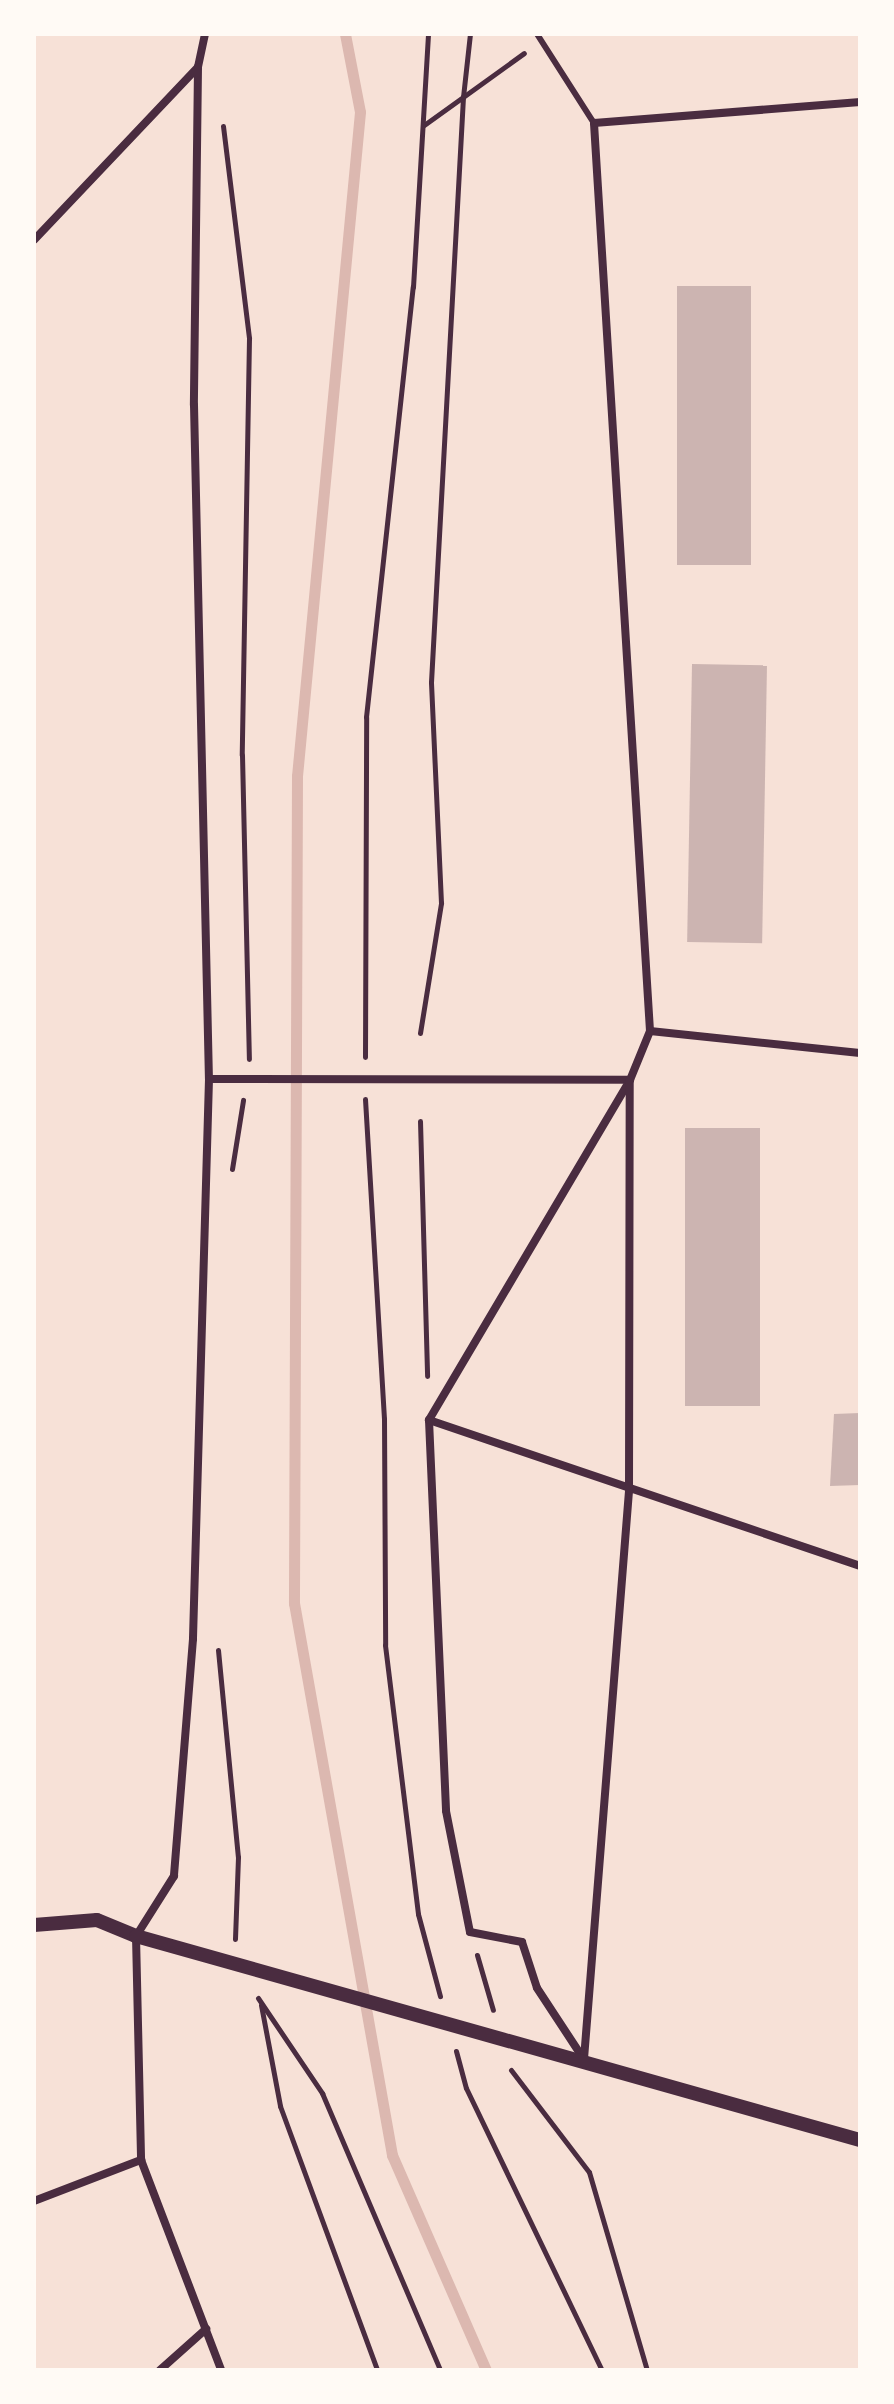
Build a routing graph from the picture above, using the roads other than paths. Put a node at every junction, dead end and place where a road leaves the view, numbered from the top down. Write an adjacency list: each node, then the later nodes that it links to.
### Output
1 (205, 34): 3 (street)
2 (537, 34): 5 (lane)
3 (198, 67): 6 (street); 9 (street)
4 (860, 102): 5 (street)
5 (594, 123): 7 (street)
6 (34, 240)
7 (650, 1031): 8 (street); 10 (street)
8 (860, 1053)
9 (209, 1079): 10 (street); 15 (street)
10 (630, 1080): 11 (street); 12 (street)
11 (429, 1420): 12 (street); 16 (street)
12 (629, 1491): 13 (street); 16 (street)
13 (860, 1566)
14 (34, 1925): 15 (street)
15 (136, 1936): 16 (street); 18 (street)
16 (584, 2059): 17 (street)
17 (860, 2140)
18 (141, 2160): 19 (street); 20 (street)
19 (34, 2201)
20 (206, 2329): 21 (street); 22 (street)
21 (160, 2370)
22 (221, 2370)

